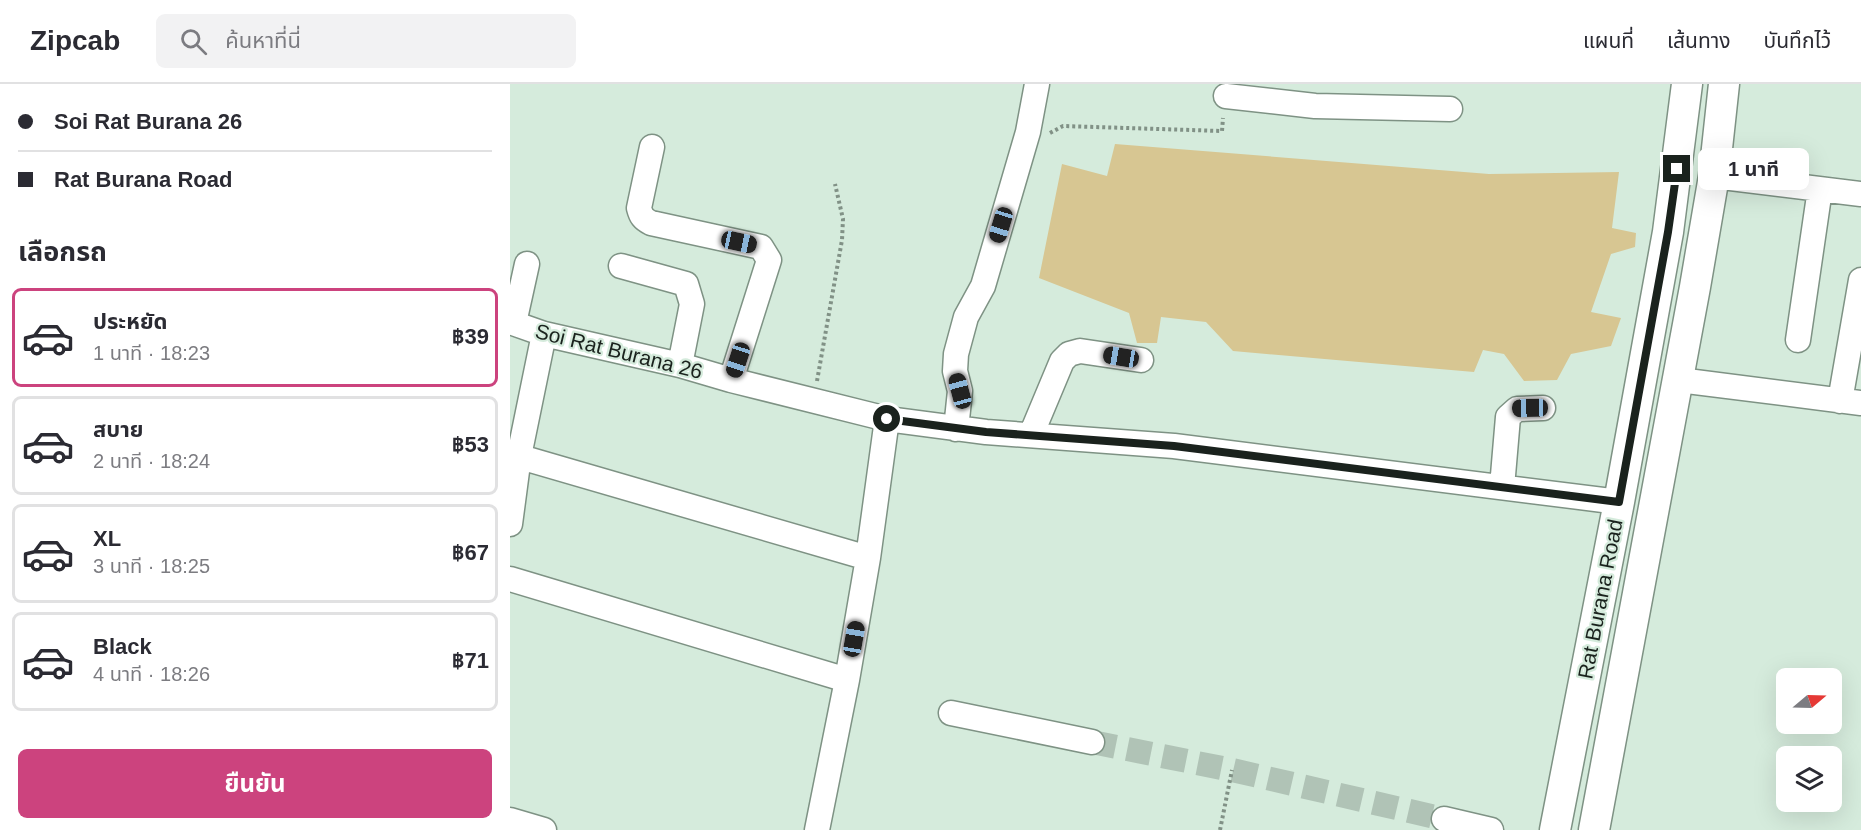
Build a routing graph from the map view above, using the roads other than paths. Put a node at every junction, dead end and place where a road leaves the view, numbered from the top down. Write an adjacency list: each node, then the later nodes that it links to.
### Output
1 (1037, 84): 23 (street)
2 (1687, 84): 27 (main road, Rat Burana Road)
3 (1724, 84): 7 (main road, Rat Burana Road)
4 (1226, 96): 5 (street)
5 (1450, 109)
6 (652, 147): 19 (street)
7 (1714, 176): 8 (street); 18 (main road, Rat Burana Road)
8 (1820, 189): 9 (street); 15 (street)
9 (1861, 194)
10 (527, 264): 13 (street)
11 (621, 266): 17 (street)
12 (1861, 280): 20 (street)
13 (512, 322): 14 (street, Soi Rat Burana 26)
14 (544, 334): 17 (street, Soi Rat Burana 26); 25 (street)
15 (1798, 340)
16 (1141, 360): 24 (street)
17 (680, 365): 19 (street, Soi Rat Burana 26)
18 (1679, 380): 20 (street); 40 (main road, Rat Burana Road)
19 (732, 381): 22 (street, Soi Rat Burana 26)
20 (1850, 402)
21 (1543, 408): 26 (street)
22 (887, 419): 23 (street, Soi Rat Burana 26); 29 (street)
23 (956, 429): 24 (street, Soi Rat Burana 26)
24 (1031, 435): 26 (street, Soi Rat Burana 26)
25 (514, 455): 28 (street); 29 (street)
26 (1502, 487): 27 (street, Soi Rat Burana 26)
27 (1619, 502): 39 (main road, Rat Burana Road)
28 (510, 524)
29 (868, 558): 31 (street)
30 (510, 579): 31 (street)
31 (847, 680): 37 (street)
32 (951, 713): 33 (street)
33 (1092, 742)
34 (1444, 819): 38 (street)
35 (510, 820): 36 (street)
36 (544, 830)
37 (817, 830)
38 (1491, 830)
39 (1555, 830)
40 (1594, 830)

